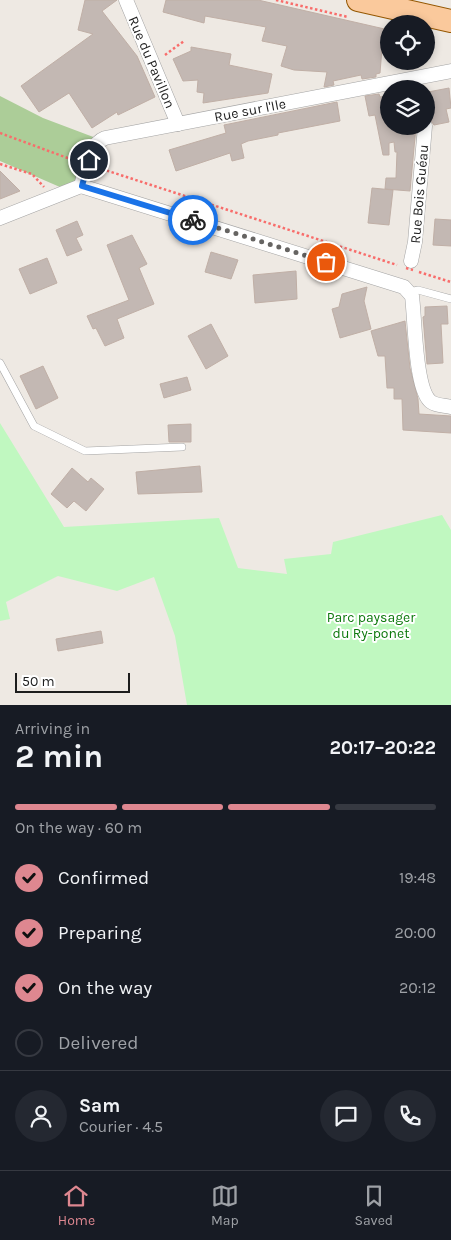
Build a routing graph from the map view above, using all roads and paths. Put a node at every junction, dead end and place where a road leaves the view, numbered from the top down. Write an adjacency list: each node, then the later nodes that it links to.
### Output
1 (126, 0): 6 (street, Rue du Pavillon)
2 (276, 0): 3 (path)
3 (355, 9): 4 (main road)
4 (451, 20)
5 (184, 41): 6 (path)
6 (154, 64): 10 (street, Rue du Pavillon)
7 (451, 71): 8 (street, Rue sur l'Ile)
8 (428, 80)
9 (380, 90): 10 (street, Rue sur l'Ile)
10 (178, 124): 14 (street, Rue sur l'Ile)
11 (0, 132): 17 (path, bridge)
12 (424, 135): 17 (street, Rue Bois Guéau)
13 (0, 164): 15 (path)
14 (82, 186): 15 (street); 19 (street)
15 (55, 196): 16 (street)
16 (0, 218)
17 (410, 266): 18 (path)
18 (451, 282)
19 (410, 292): 20 (lane); 22 (street)
20 (451, 299)
21 (0, 364): 23 (lane)
22 (451, 407)
23 (182, 447)

